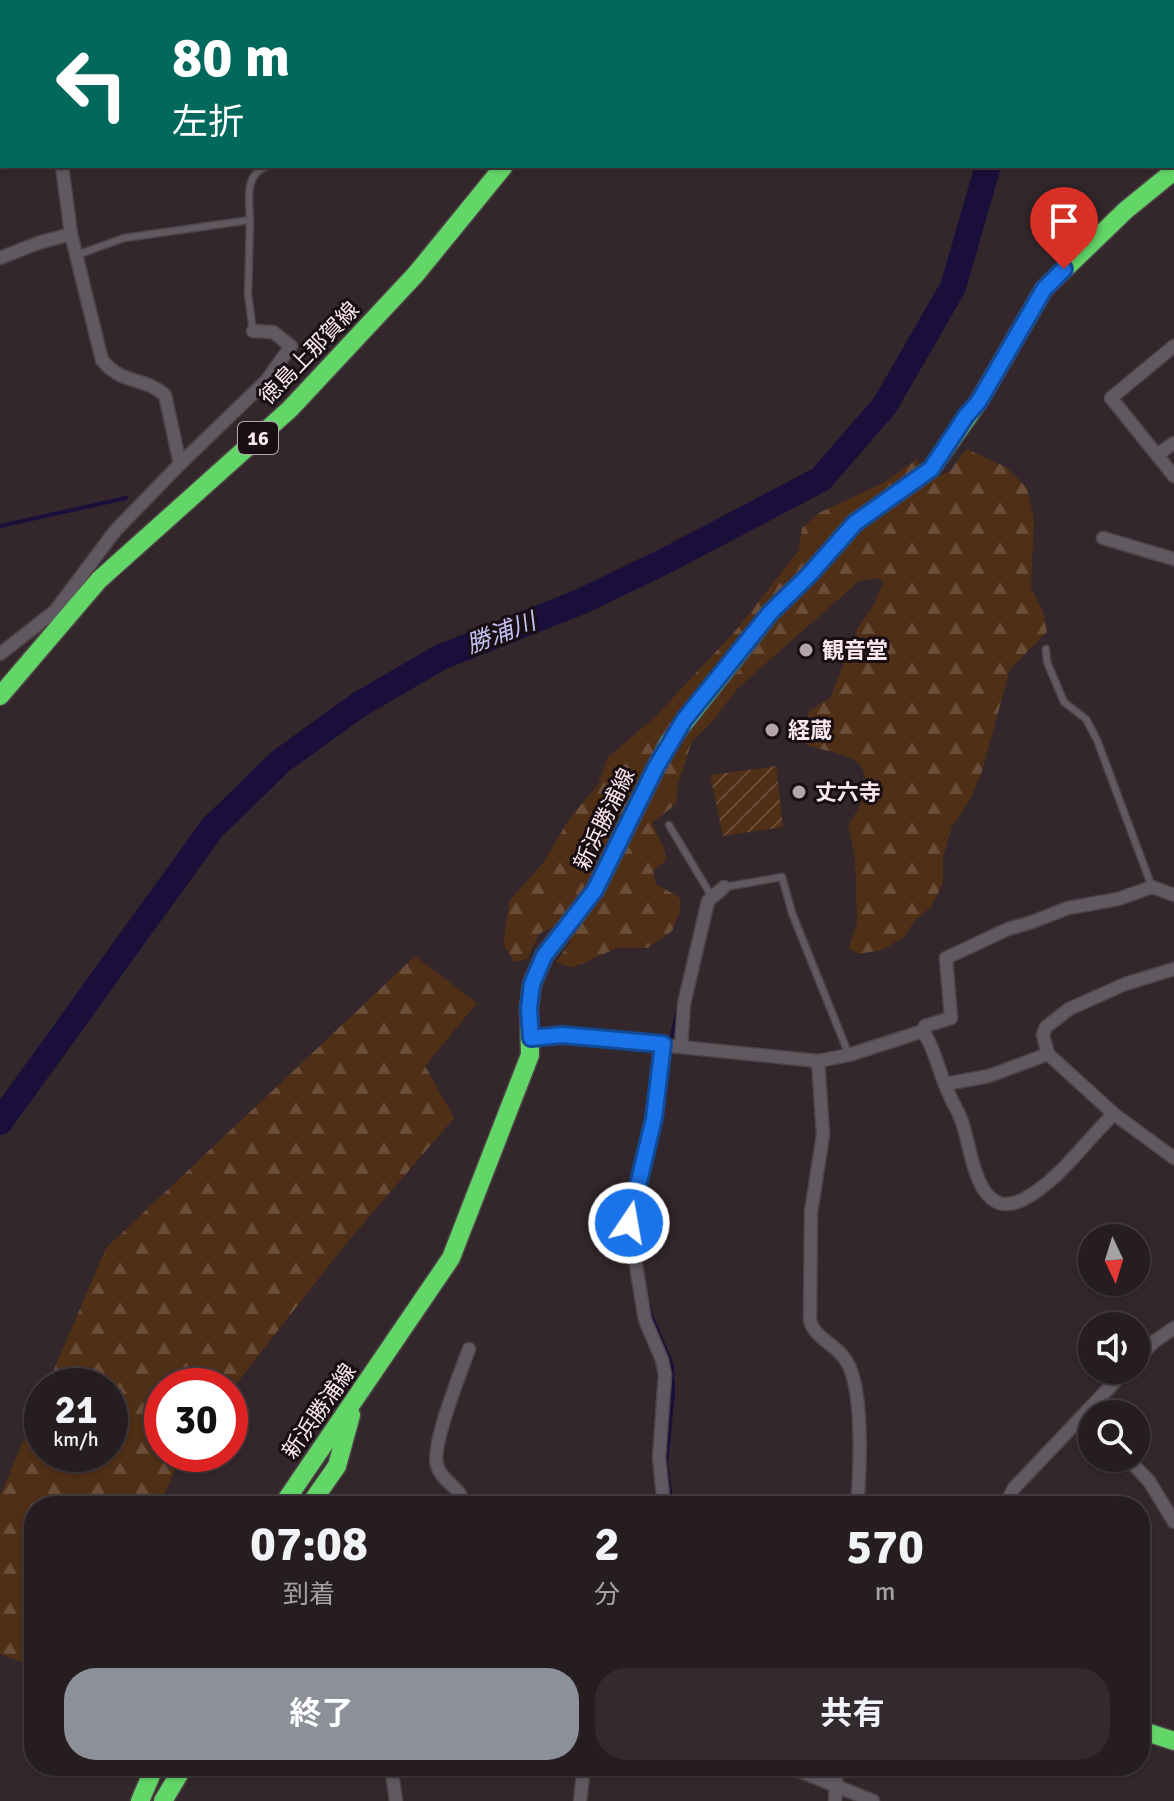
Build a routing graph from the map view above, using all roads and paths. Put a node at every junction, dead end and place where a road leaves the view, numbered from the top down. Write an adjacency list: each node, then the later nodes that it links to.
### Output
1 (62, 168): 6 (street)
2 (261, 168): 5 (lane)
3 (502, 168): 17 (main road, 徳島上那賀線 / 16)
4 (1174, 171): 28 (main road, 新浜勝浦線)
5 (250, 220): 7 (lane); 9 (lane)
6 (71, 234): 7 (street); 8 (street)
7 (77, 255): 13 (street)
8 (0, 258)
9 (253, 331): 13 (street)
10 (1174, 346): 12 (street)
11 (1174, 443): 12 (street)
12 (1157, 455): 14 (street)
13 (180, 464): 17 (street)
14 (1174, 476)
15 (1103, 538): 16 (street)
16 (1174, 559)
17 (61, 615): 19 (street); 20 (main road, 徳島上那賀線 / 16)
18 (1046, 649): 23 (lane)
19 (0, 654)
20 (0, 696)
21 (669, 825): 25 (lane)
22 (724, 887): 25 (street); 32 (lane)
23 (1152, 887): 24 (street); 27 (street)
24 (1174, 895)
25 (712, 897): 30 (street)
26 (1174, 969): 31 (street)
27 (923, 1031): 32 (street); 34 (street)
28 (531, 1038): 29 (street); 42 (main road, 新浜勝浦線)
29 (663, 1044): 30 (street); 48 (street)
30 (681, 1046): 33 (street)
31 (1048, 1054): 34 (street); 35 (street)
32 (849, 1055): 33 (street)
33 (818, 1061): 49 (street)
34 (945, 1084): 35 (street)
35 (1114, 1114): 36 (street)
36 (1174, 1158)
37 (1174, 1328): 38 (street)
38 (1150, 1346)
39 (469, 1349): 47 (street)
40 (1115, 1384): 41 (street)
41 (1102, 1400)
42 (355, 1401): 45 (main road, 新浜勝浦線); 46 (main road)
43 (1078, 1428): 50 (street)
44 (1140, 1472): 51 (street)
45 (289, 1496)
46 (316, 1496)
47 (461, 1496)
48 (663, 1496)
49 (857, 1496)
50 (1010, 1496)
51 (1174, 1522)
52 (1150, 1733): 53 (main road)
53 (1174, 1741)
54 (151, 1776): 61 (main road)
55 (178, 1776): 62 (main road)
56 (392, 1776): 63 (street)
57 (583, 1776): 64 (street)
58 (813, 1776): 60 (street)
59 (835, 1776): 60 (street)
60 (834, 1784): 65 (street); 66 (street)
61 (140, 1801)
62 (163, 1801)
63 (396, 1801)
64 (580, 1801)
65 (835, 1801)
66 (873, 1801)

